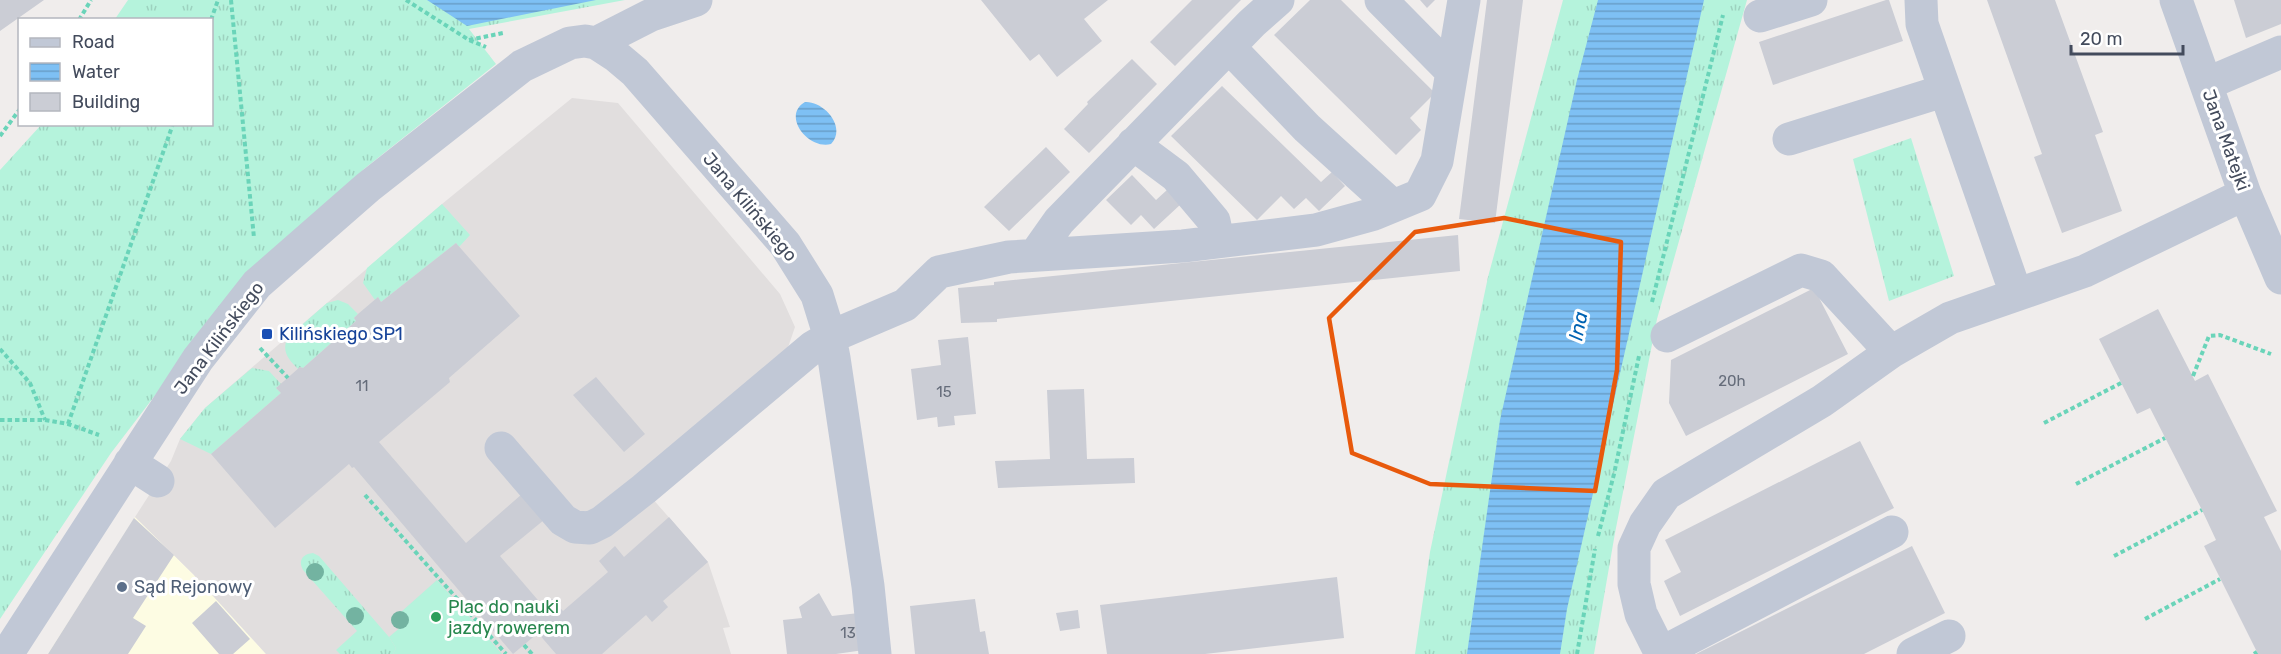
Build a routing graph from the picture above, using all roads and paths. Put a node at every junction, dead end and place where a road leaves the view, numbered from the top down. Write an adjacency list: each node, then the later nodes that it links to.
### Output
1 (91, 0): 13 (path)
2 (218, 0): 14 (path)
3 (231, 0): 32 (path)
4 (406, 0): 16 (path)
5 (696, 0): 15 (street, Jana Kilińskiego)
6 (1278, 0): 17 (street)
7 (1382, 0): 19 (street)
8 (1464, 0): 19 (street)
9 (1921, 0): 21 (street)
10 (2176, 0): 20 (street, Jana Matejki)
11 (1801, 2): 12 (street)
12 (1760, 16)
13 (80, 18)
14 (212, 18)
15 (596, 43): 32 (street, Jana Kilińskiego); 35 (street, Jana Kilińskiego)
16 (488, 47)
17 (1229, 47): 26 (street); 28 (street)
18 (2281, 52): 20 (street)
19 (1452, 72): 28 (street)
20 (2206, 84): 27 (street, Jana Matejki)
21 (1943, 91): 25 (street); 33 (street)
22 (18, 112): 24 (path)
23 (172, 126): 46 (path)
24 (0, 136)
25 (1789, 139)
26 (1133, 144): 29 (street); 30 (street)
27 (2246, 194): 31 (street, Jana Matejki); 33 (street)
28 (1393, 206): 29 (street)
29 (1218, 242): 30 (street)
30 (1035, 255): 35 (street)
31 (2281, 278)
32 (257, 284): 50 (street, Jana Kilińskiego)
33 (2016, 294): 38 (street)
34 (1667, 336): 38 (street)
35 (830, 337): 49 (street); 65 (street, Jana Kilińskiego)
36 (260, 348): 41 (path)
37 (0, 349): 44 (path)
38 (1891, 352): 61 (street)
39 (2271, 354): 40 (path)
40 (2193, 376)
41 (288, 378)
42 (2121, 383): 45 (path)
43 (0, 420): 44 (path)
44 (45, 420): 46 (path)
45 (2044, 423)
46 (68, 424): 47 (path)
47 (99, 435)
48 (2165, 438): 52 (path)
49 (501, 448)
50 (130, 463): 51 (street); 62 (street, Jana Kilińskiego)
51 (158, 481)
52 (2076, 484)
53 (365, 495): 63 (path)
54 (2202, 510): 56 (path)
55 (1892, 532): 61 (street)
56 (2114, 556)
57 (2220, 579): 58 (path)
58 (2145, 619)
59 (1949, 636): 66 (street)
60 (524, 645): 64 (path)
61 (1661, 653)
62 (7, 654)
63 (506, 654)
64 (532, 654)
65 (874, 654)
66 (1913, 654)

